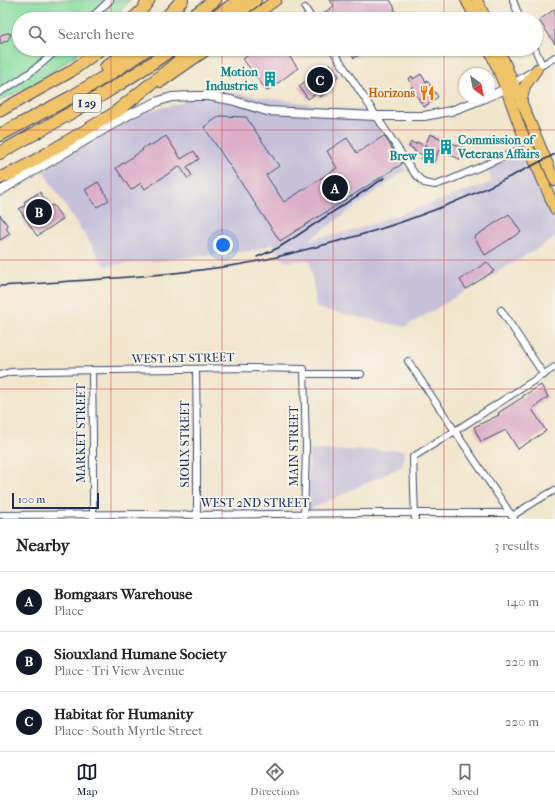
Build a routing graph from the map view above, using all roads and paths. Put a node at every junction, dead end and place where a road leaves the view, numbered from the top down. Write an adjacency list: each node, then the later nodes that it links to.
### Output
1 (110, 0): 12 (street)
2 (149, 0): 13 (highway)
3 (182, 0): 14 (highway)
4 (215, 0): 15 (highway)
5 (239, 0): 16 (highway)
6 (256, 0): 17 (highway)
7 (276, 0): 18 (main road)
8 (466, 0): 20 (main road)
9 (477, 0): 21 (main road)
10 (513, 0): 22 (street)
11 (305, 8): 19 (street)
12 (97, 12)
13 (140, 12)
14 (171, 12)
15 (199, 12)
16 (223, 12)
17 (240, 12)
18 (260, 12)
19 (308, 12)
20 (472, 12)
21 (483, 12)
22 (517, 12)
23 (50, 56): 37 (street)
24 (93, 56): 41 (highway)
25 (120, 56): 44 (highway)
26 (137, 56): 45 (highway, I 29)
27 (161, 56): 47 (highway, I 29)
28 (185, 56): 42 (highway)
29 (198, 56): 42 (main road)
30 (337, 56): 43 (street)
31 (493, 56): 36 (main road)
32 (501, 56): 36 (main road)
33 (536, 56): 35 (street)
34 (555, 56): 35 (street)
35 (539, 67): 36 (street); 39 (main road)
36 (509, 86): 38 (street); 39 (main road); 52 (main road)
37 (0, 92)
38 (495, 93)
39 (522, 103): 50 (main road)
40 (470, 104): 43 (street)
41 (0, 111)
42 (116, 112): 48 (highway)
43 (376, 116): 46 (street); 51 (street)
44 (0, 131)
45 (0, 135)
46 (517, 151)
47 (0, 153)
48 (19, 170): 49 (highway)
49 (0, 179)
50 (555, 181)
51 (0, 190)
52 (555, 209)
53 (501, 310): 61 (street)
54 (408, 361): 62 (street)
55 (555, 367): 61 (street)
56 (196, 369): 57 (street, WEST 1ST STREET); 58 (street, WEST 1ST STREET); 69 (street, SIOUX STREET)
57 (92, 370): 60 (street, WEST 1ST STREET); 68 (street, MARKET STREET)
58 (304, 374): 59 (street, WEST 1ST STREET); 65 (street, MAIN STREET)
59 (361, 374)
60 (0, 375)
61 (544, 375): 62 (street)
62 (455, 431): 66 (street); 67 (street)
63 (555, 490): 67 (street)
64 (0, 515): 68 (street, WEST 2ND STREET)
65 (304, 516): 66 (street, WEST 2ND STREET); 69 (street, WEST 2ND STREET)
66 (415, 516): 67 (street, WEST 2ND STREET)
67 (512, 516)
68 (93, 517): 69 (street, WEST 2ND STREET)
69 (196, 517)

